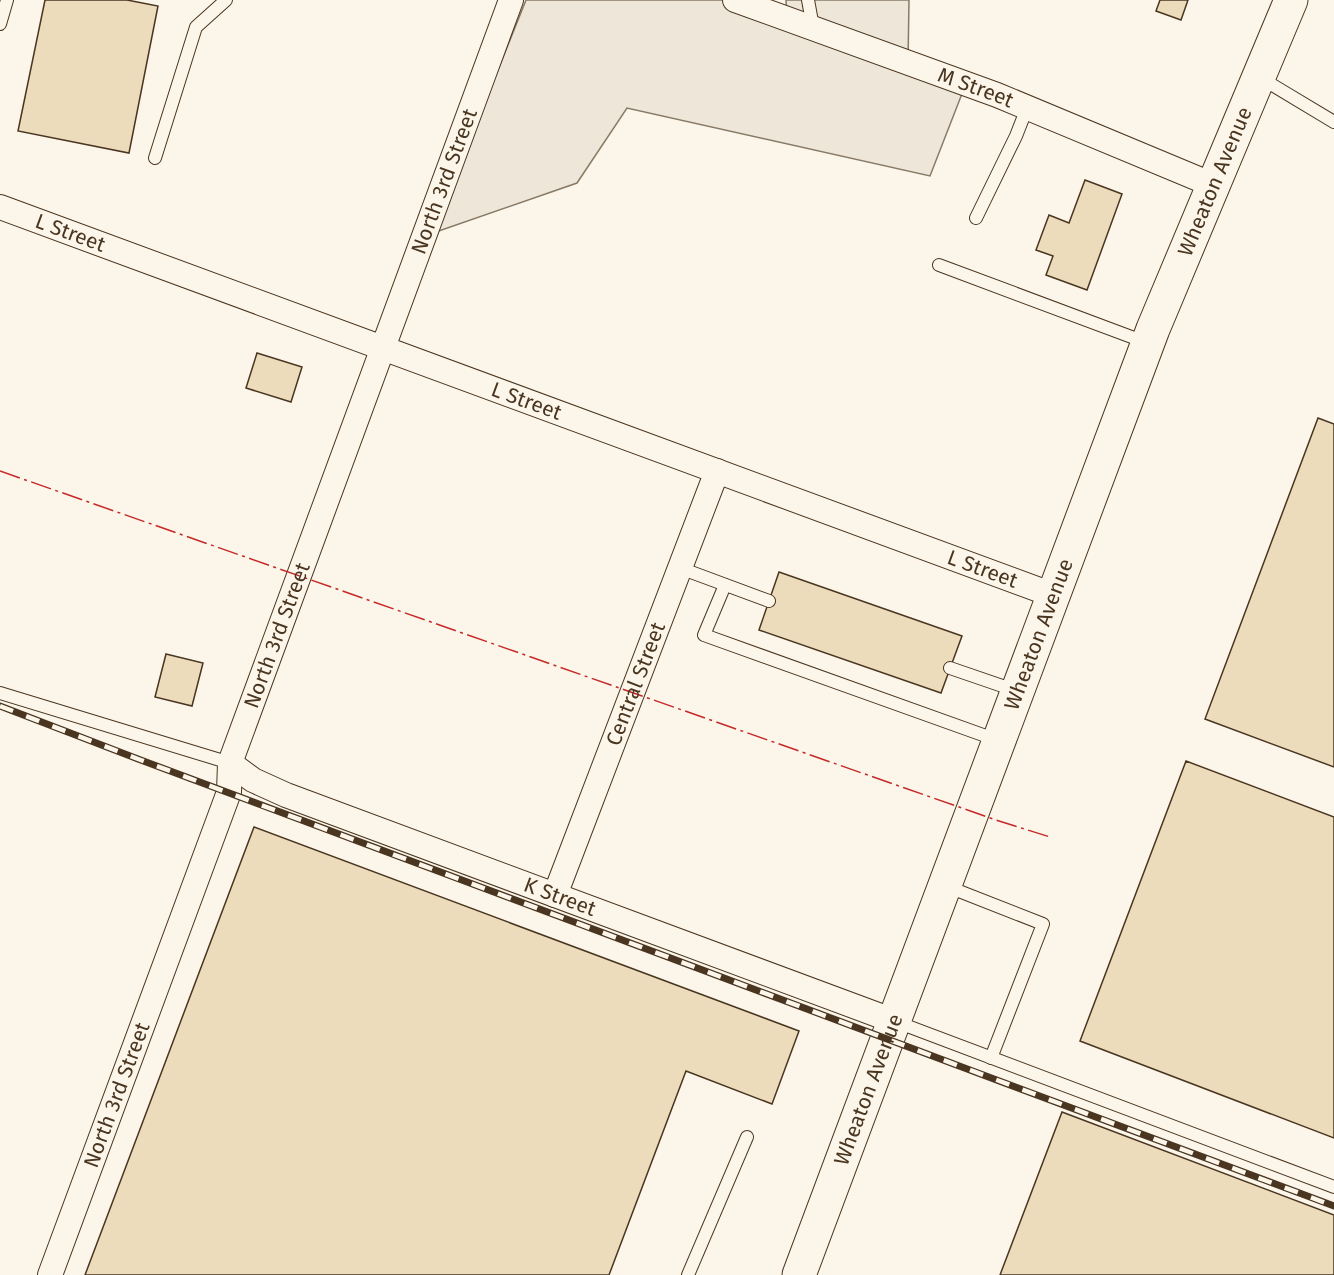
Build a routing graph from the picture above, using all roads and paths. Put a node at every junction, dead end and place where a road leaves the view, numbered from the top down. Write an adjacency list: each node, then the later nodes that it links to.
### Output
1 (7, 0): 7 (lane)
2 (226, 0): 12 (lane)
3 (512, 0): 18 (street, North 3rd Street)
4 (735, 0): 8 (street, M Street)
5 (808, 0): 8 (lane)
6 (1291, 0): 9 (main road, Wheaton Avenue)
7 (0, 24)
8 (813, 27): 10 (street, M Street)
9 (1258, 76): 11 (lane); 13 (main road, Wheaton Avenue)
10 (1027, 108): 13 (street, M Street); 15 (lane)
11 (1334, 122)
12 (155, 158)
13 (1213, 185): 17 (main road, Wheaton Avenue)
14 (0, 207): 18 (street, L Street)
15 (976, 218)
16 (939, 265): 17 (lane)
17 (1148, 343): 22 (main road, Wheaton Avenue)
18 (382, 347): 19 (street, L Street); 28 (street, North 3rd Street)
19 (717, 471): 20 (street, Central Street); 22 (street, L Street)
20 (680, 568): 21 (lane); 30 (street, Central Street)
21 (724, 585): 23 (lane); 27 (lane)
22 (1053, 595): 25 (main road, Wheaton Avenue)
23 (769, 601)
24 (950, 668): 25 (lane)
25 (1017, 691): 27 (main road, Wheaton Avenue)
26 (0, 693): 28 (lane)
27 (999, 740): 29 (main road, Wheaton Avenue)
28 (230, 763): 30 (street, K Street); 35 (street, North 3rd Street)
29 (945, 886): 31 (main road, Wheaton Avenue); 32 (lane)
30 (555, 896): 31 (street, K Street)
31 (894, 1021): 32 (lane); 37 (main road, Wheaton Avenue)
32 (991, 1058): 34 (lane)
33 (747, 1137): 36 (lane)
34 (1334, 1186)
35 (50, 1275)
36 (688, 1275)
37 (799, 1275)

